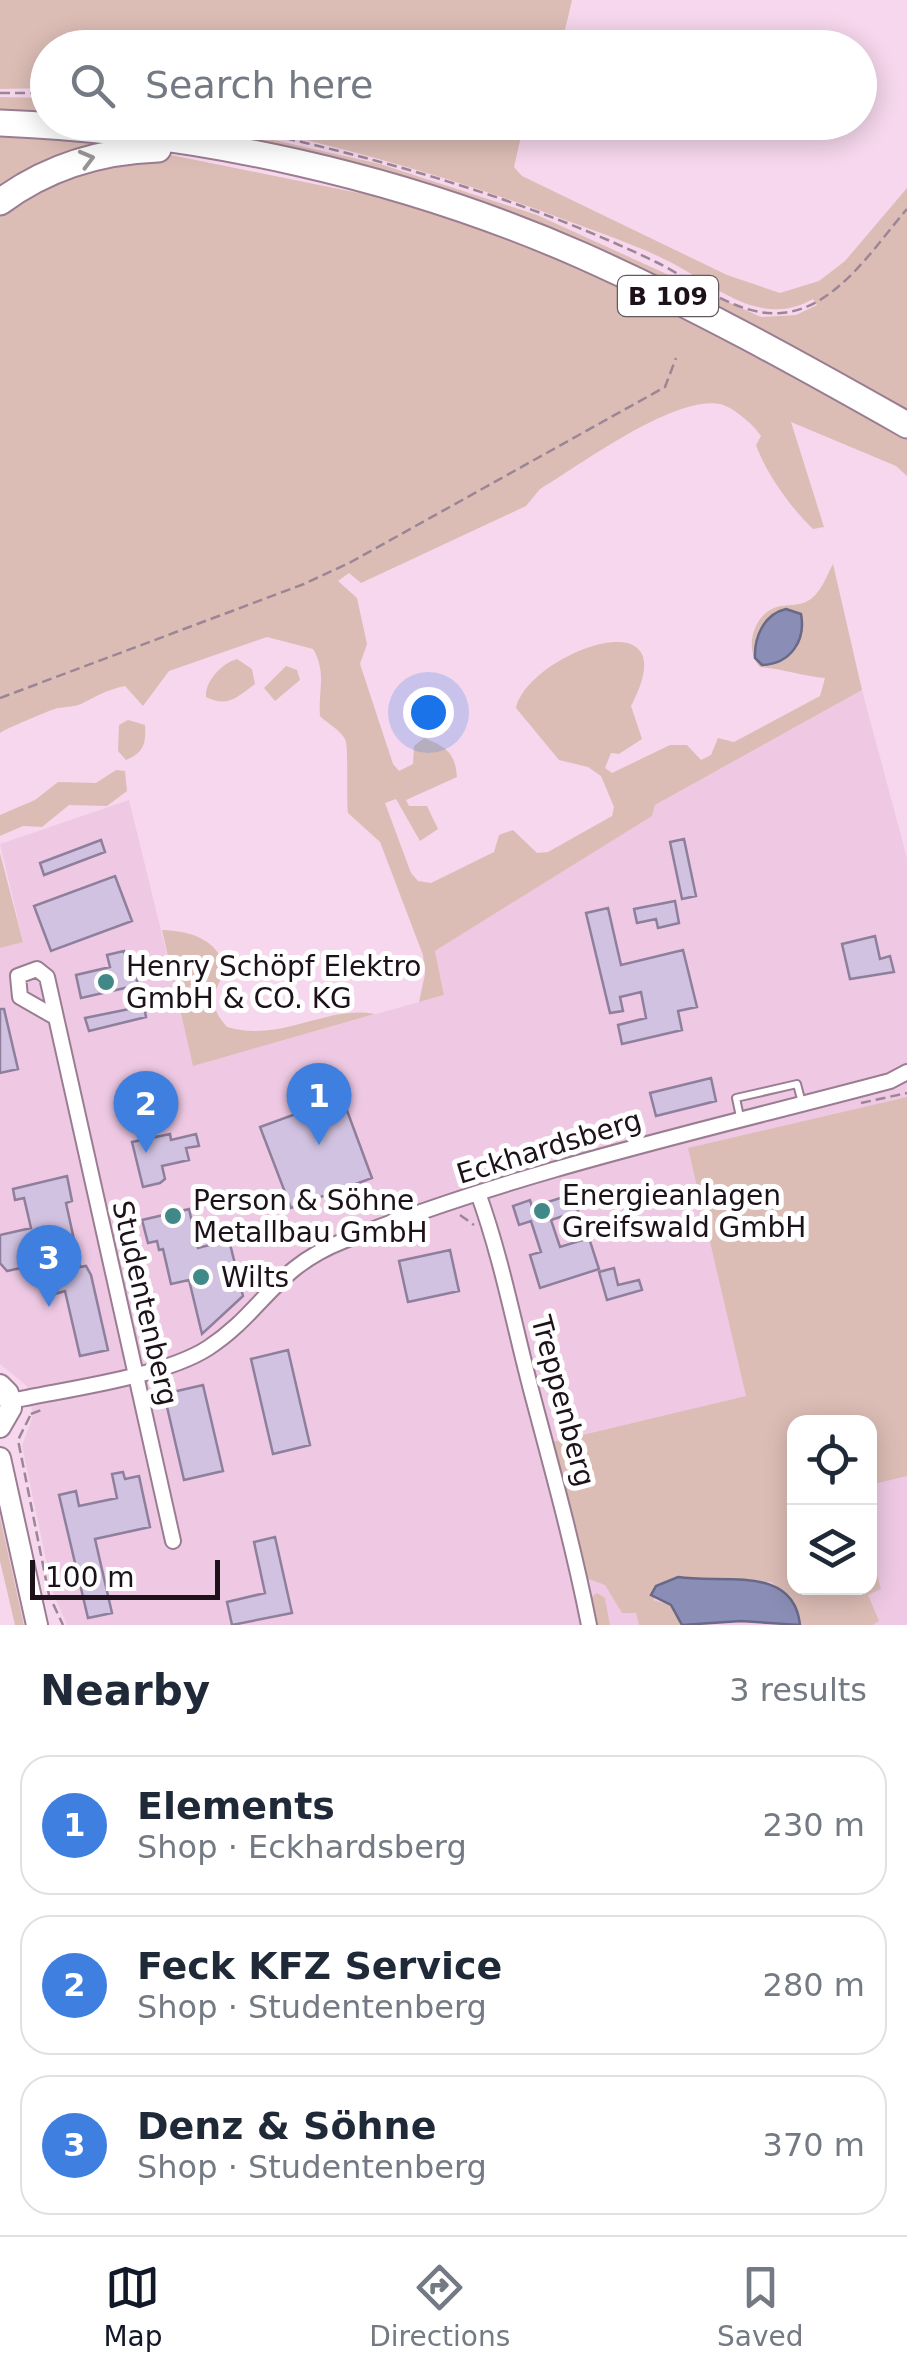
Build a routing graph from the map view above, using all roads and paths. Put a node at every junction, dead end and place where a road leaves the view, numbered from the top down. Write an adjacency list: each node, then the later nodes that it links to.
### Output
1 (0, 93): 2 (path)
2 (30, 93)
3 (0, 123): 4 (highway, B 109)
4 (30, 125)
5 (161, 140): 6 (highway, B 109)
6 (238, 152): 7 (highway, one-way to 6); 11 (highway, B 109)
7 (0, 202)
8 (907, 208): 9 (path)
9 (816, 302)
10 (676, 358): 12 (path)
11 (907, 425)
12 (0, 698)
13 (55, 1018): 21 (street, Studentenberg)
14 (907, 1072): 16 (street, Eckhardsberg)
15 (907, 1093): 17 (path)
16 (802, 1104): 18 (street, Eckhardsberg); 18 (lane)
17 (852, 1105)
18 (740, 1120): 19 (street, Eckhardsberg)
19 (480, 1199): 20 (path); 21 (street, Eckhardsberg); 29 (street, Treppenberg)
20 (459, 1214)
21 (136, 1372): 22 (street, Eckhardsberg); 26 (street, Studentenberg)
22 (5, 1393): 24 (main road)
23 (46, 1408): 28 (path)
24 (0, 1428)
25 (0, 1458): 27 (main road)
26 (173, 1541)
27 (37, 1625)
28 (63, 1625)
29 (589, 1625)

